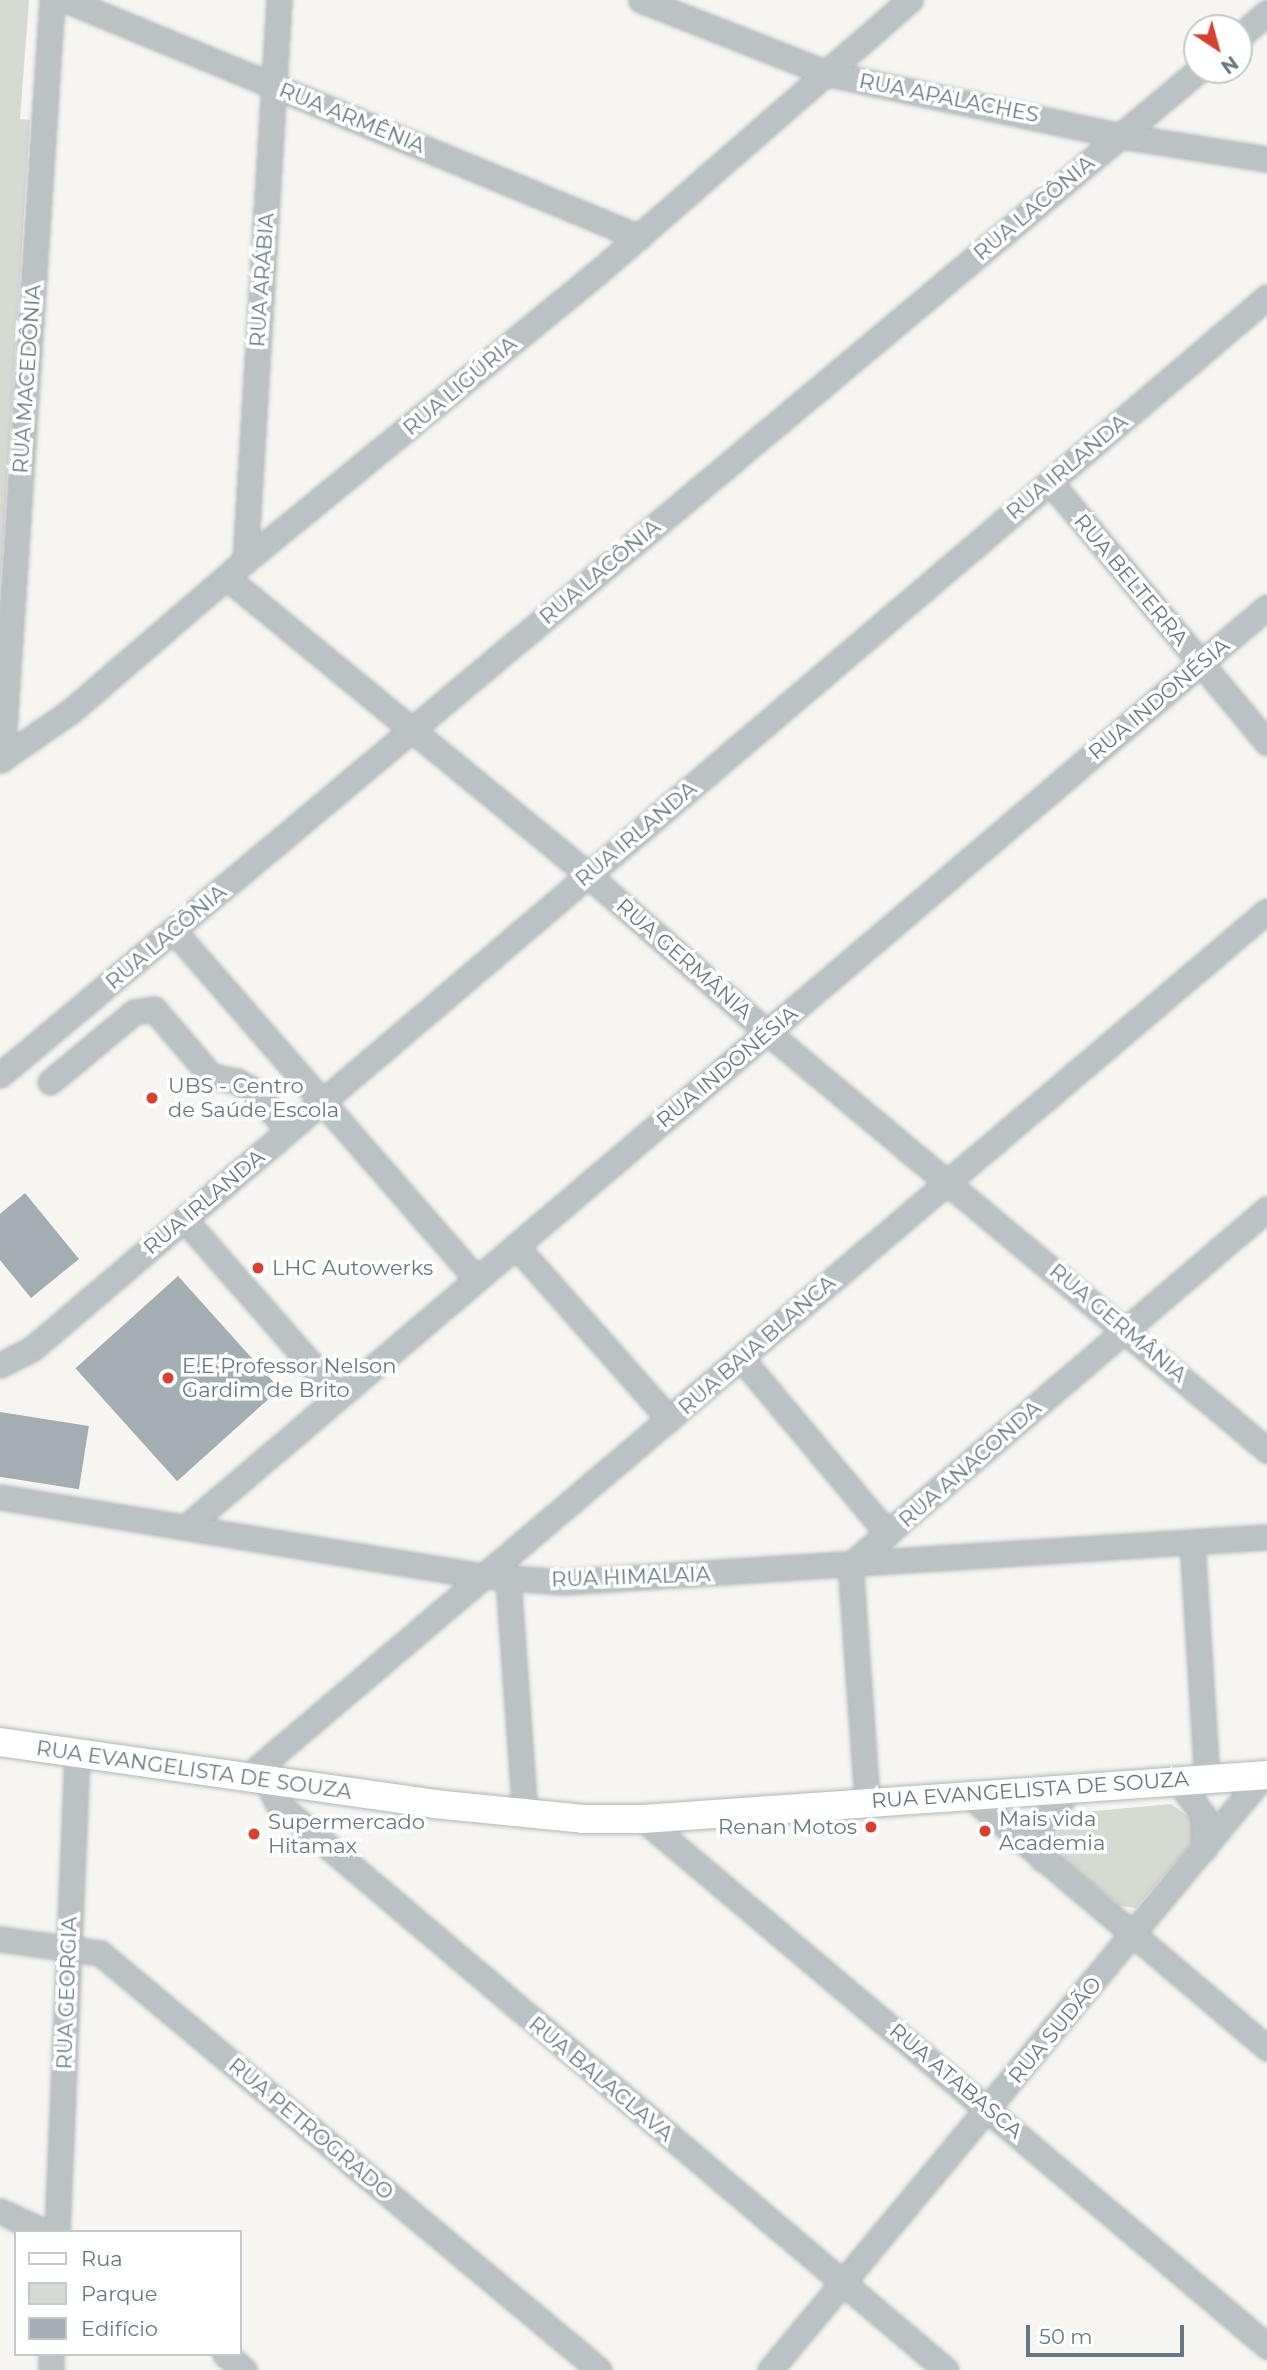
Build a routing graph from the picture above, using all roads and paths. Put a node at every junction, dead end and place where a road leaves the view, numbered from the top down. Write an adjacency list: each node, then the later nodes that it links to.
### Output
1 (52, 0): 22 (street, RUA MACEDÔNIA)
2 (66, 0): 10 (street, RUA ARMÊNIA)
3 (279, 0): 10 (street, RUA ARÁBIA)
4 (641, 0): 8 (street, RUA APALACHES)
5 (911, 0): 8 (street, RUA LIGÚRIA)
6 (1267, 13): 7 (street)
7 (1253, 25)
8 (829, 74): 11 (street, RUA APALACHES); 13 (street, RUA LIGÚRIA)
9 (1183, 84): 11 (street, RUA LACÔNIA)
10 (274, 85): 13 (street, RUA ARMÊNIA); 16 (street, RUA ARÁBIA)
11 (1121, 136): 12 (street, RUA APALACHES); 20 (street, RUA LACÔNIA)
12 (1267, 159)
13 (639, 237): 16 (street, RUA LIGÚRIA)
14 (1267, 297): 15 (street, RUA IRLANDA)
15 (1049, 482): 19 (street, RUA BELTERRA); 23 (street, RUA IRLANDA)
16 (245, 561): 17 (street, RUA LIGÚRIA)
17 (227, 578): 20 (street, RUA GERMÂNIA); 22 (street, RUA LIGÚRIA)
18 (1267, 607): 19 (street, RUA INDONÉSIA)
19 (1200, 664): 21 (street, RUA BELTERRA); 26 (street, RUA INDONÉSIA)
20 (412, 730): 23 (street, RUA GERMÂNIA); 25 (street, RUA LACÔNIA)
21 (1267, 742)
22 (1, 760)
23 (588, 875): 26 (street, RUA GERMÂNIA); 29 (street, RUA IRLANDA)
24 (1267, 911): 31 (street, RUA BAIA BLANCA)
25 (174, 931): 27 (street, RUA LACÔNIA); 29 (street)
26 (767, 1032): 31 (street, RUA GERMÂNIA); 34 (street, RUA INDONÉSIA)
27 (0, 1076)
28 (50, 1082): 30 (street)
29 (322, 1101): 30 (street, RUA IRLANDA); 35 (street)
30 (288, 1130): 33 (street, RUA IRLANDA)
31 (948, 1180): 36 (street, RUA GERMÂNIA); 37 (street, RUA BAIA BLANCA)
32 (1267, 1209): 36 (street, RUA ANACONDA)
33 (184, 1219): 38 (street, RUA IRLANDA); 39 (street)
34 (516, 1246): 35 (street, RUA INDONÉSIA); 40 (street)
35 (476, 1279): 39 (street, RUA INDONÉSIA)
36 (1127, 1329): 41 (street, RUA GERMÂNIA); 44 (street, RUA ANACONDA)
37 (741, 1358): 40 (street, RUA BAIA BLANCA); 44 (street)
38 (0, 1365)
39 (339, 1396): 43 (street, RUA INDONÉSIA)
40 (669, 1419): 48 (street, RUA BAIA BLANCA)
41 (1267, 1450)
42 (0, 1497): 43 (street, RUA HIMALAIA)
43 (187, 1526): 48 (street, RUA HIMALAIA)
44 (888, 1534): 47 (street, RUA ANACONDA)
45 (1267, 1537): 46 (street, RUA HIMALAIA)
46 (1192, 1542): 47 (street, RUA HIMALAIA); 54 (street)
47 (850, 1565): 49 (street, RUA HIMALAIA); 58 (street)
48 (485, 1576): 49 (street, RUA HIMALAIA); 53 (street, RUA BAIA BLANCA)
49 (508, 1579): 59 (street)
50 (0, 1742): 51 (main road, RUA EVANGELISTA DE SOUZA)
51 (77, 1754): 53 (main road, RUA EVANGELISTA DE SOUZA); 65 (street, RUA GEORGIA)
52 (1265, 1775): 54 (main road, RUA EVANGELISTA DE SOUZA); 61 (street, RUA SUDÃO)
53 (256, 1779): 59 (main road, RUA EVANGELISTA DE SOUZA); 71 (street, RUA BALACLAVA)
54 (1207, 1779): 55 (main road, RUA EVANGELISTA DE SOUZA)
55 (1178, 1781): 56 (main road, RUA EVANGELISTA DE SOUZA); 61 (street)
56 (1069, 1790): 57 (main road, RUA EVANGELISTA DE SOUZA); 62 (street)
57 (970, 1797): 58 (main road, RUA EVANGELISTA DE SOUZA); 62 (street)
58 (867, 1800): 60 (main road, RUA EVANGELISTA DE SOUZA)
59 (524, 1815): 60 (main road, RUA EVANGELISTA DE SOUZA)
60 (643, 1819): 67 (street, RUA ATABASCA)
61 (1204, 1849): 63 (street, RUA SUDÃO)
62 (1043, 1860): 63 (street)
63 (1133, 1937): 66 (street); 67 (street, RUA SUDÃO)
64 (0, 1939): 65 (street, RUA PETROGRADO)
65 (69, 1947): 70 (street, RUA GEORGIA); 75 (street, RUA PETROGRADO)
66 (1267, 2048)
67 (989, 2108): 71 (street, RUA SUDÃO); 72 (street, RUA ATABASCA)
68 (0, 2211): 69 (street)
69 (41, 2230)
70 (57, 2230)
71 (842, 2283): 76 (street, RUA SUDÃO); 77 (street, RUA BALACLAVA)
72 (1267, 2346)
73 (227, 2356): 74 (street)
74 (244, 2370)
75 (599, 2370)
76 (770, 2370)
77 (946, 2370)

